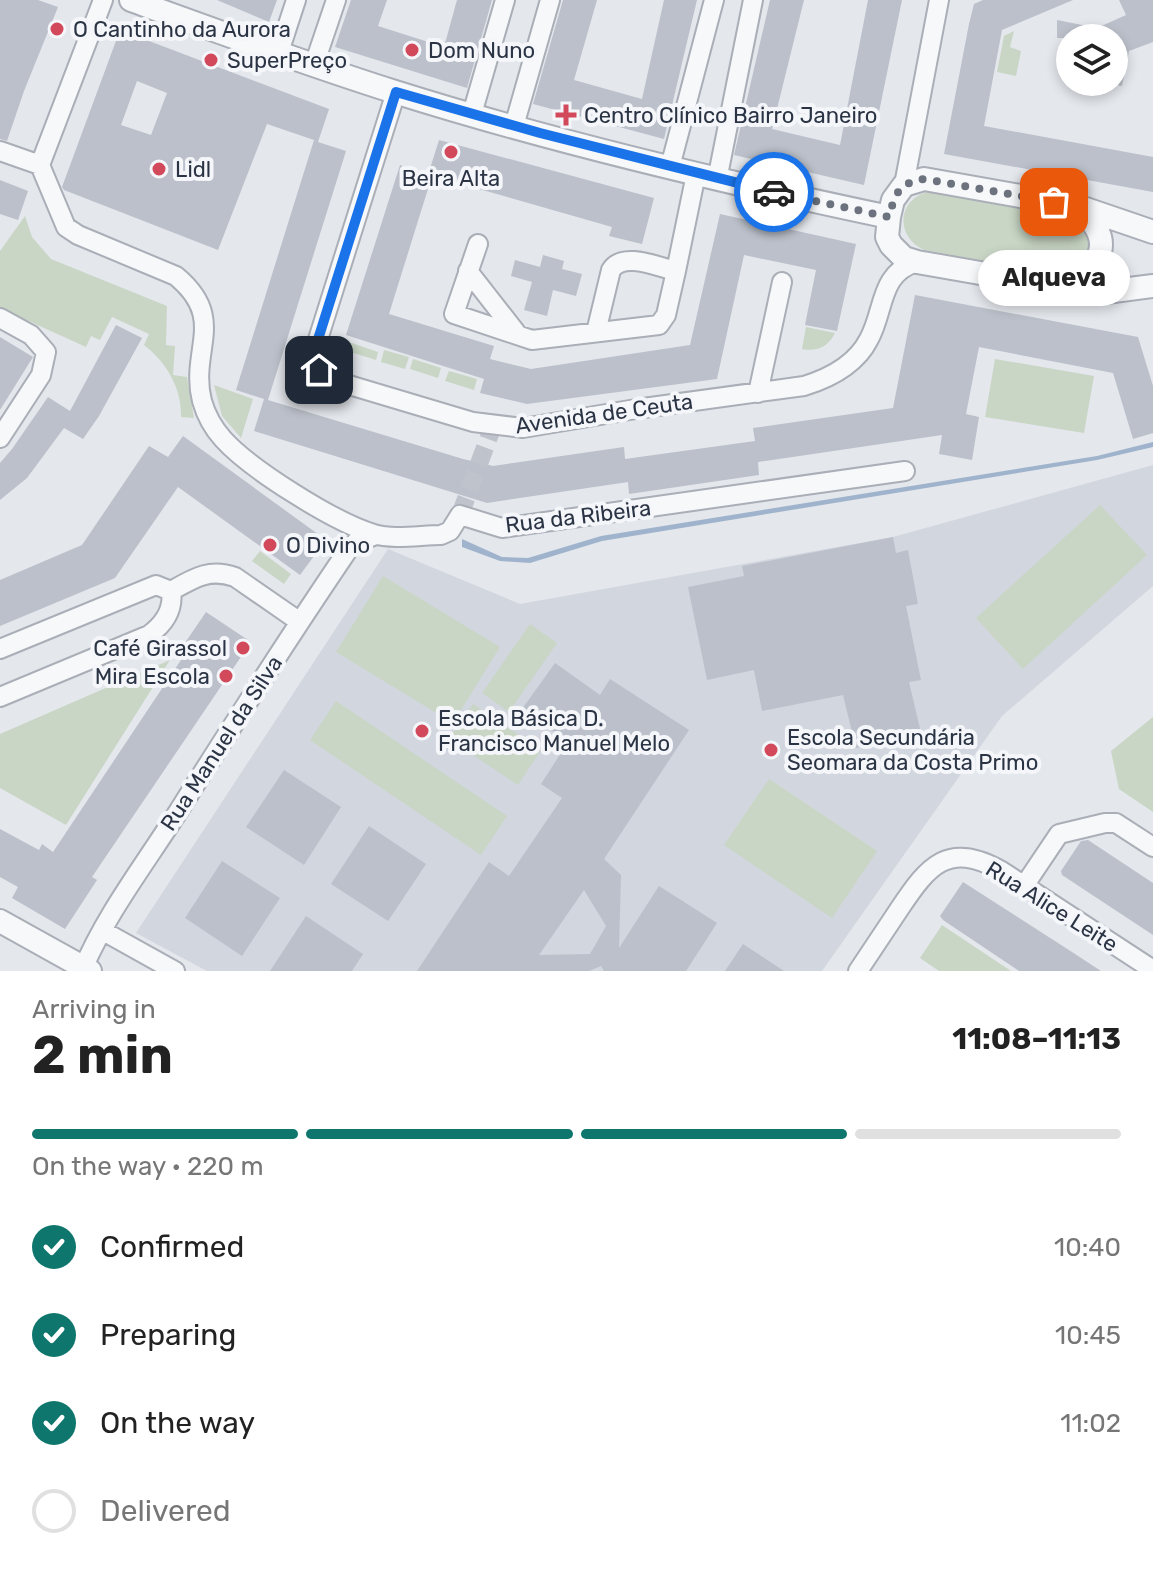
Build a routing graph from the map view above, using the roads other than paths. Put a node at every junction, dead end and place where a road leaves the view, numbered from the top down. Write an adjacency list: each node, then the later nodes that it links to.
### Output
1 (103, 0): 16 (street)
2 (131, 0): 10 (street)
3 (296, 0): 10 (street)
4 (336, 0): 11 (street)
5 (505, 0): 13 (street)
6 (550, 0): 14 (street)
7 (714, 0): 17 (street)
8 (753, 0): 18 (street)
9 (942, 1): 19 (street)
10 (279, 52): 11 (street)
11 (314, 65): 12 (street)
12 (396, 92): 13 (street); 33 (street, Avenida de Ceuta)
13 (472, 114): 14 (street)
14 (514, 126): 17 (street)
15 (0, 151): 16 (street)
16 (40, 165): 36 (street, Rua da Ribeira)
17 (670, 167): 18 (street)
18 (707, 177): 21 (street); 26 (street)
19 (904, 185): 20 (street); 21 (street)
20 (1077, 206): 22 (street); 29 (street)
21 (889, 217): 24 (street)
22 (1153, 232)
23 (478, 244): 25 (street)
24 (917, 262): 29 (street); 33 (street, Avenida de Ceuta)
25 (468, 271): 32 (street); 32 (street)
26 (676, 271): 31 (street); 31 (street)
27 (782, 282): 33 (street)
28 (1153, 286): 29 (street)
29 (1066, 288)
30 (0, 318): 34 (street)
31 (596, 332): 32 (street)
32 (518, 335)
33 (758, 393)
34 (0, 438)
35 (905, 471): 36 (street, Rua da Ribeira)
36 (376, 535): 38 (street, Rua Manuel da Silva)
37 (171, 591): 38 (street); 39 (street); 40 (street)
38 (300, 622): 44 (street, Rua Manuel da Silva)
39 (0, 649)
40 (0, 697)
41 (1153, 847): 42 (street)
42 (1024, 886): 46 (street, Rua Alice Leite); 48 (street, Rua Alice Leite)
43 (0, 921): 45 (street)
44 (103, 931): 45 (street, Rua Manuel da Silva); 47 (street)
45 (85, 970)
46 (1153, 970)
47 (175, 971)
48 (858, 971)

